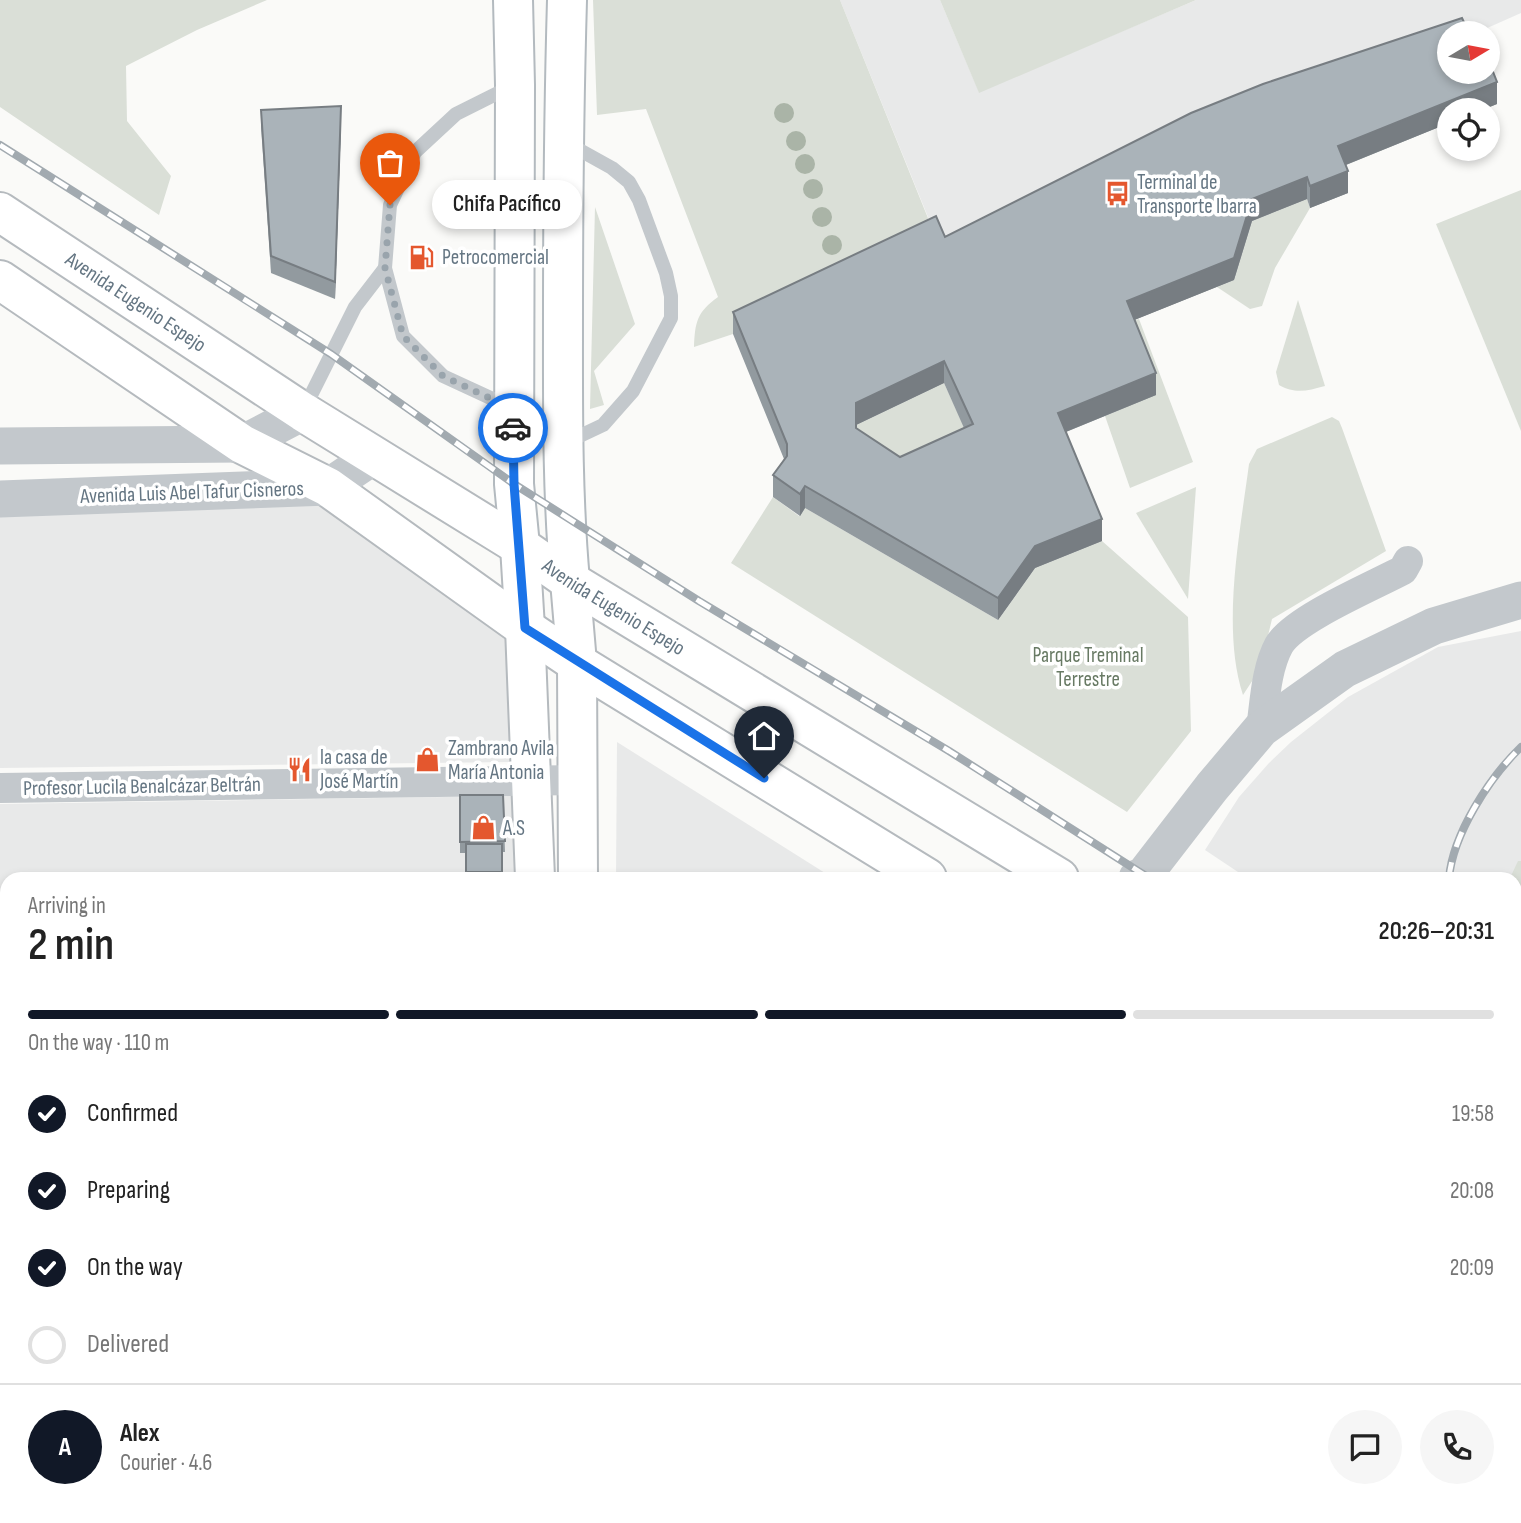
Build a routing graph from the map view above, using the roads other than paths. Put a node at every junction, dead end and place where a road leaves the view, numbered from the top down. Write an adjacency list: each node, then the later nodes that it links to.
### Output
1 (513, 0): 3 (main road)
2 (567, 0): 4 (main road)
3 (515, 85): 6 (lane); 8 (main road)
4 (563, 141): 11 (main road); 11 (lane)
5 (0, 212): 9 (main road, Avenida Eugenio Espejo)
6 (385, 268): 8 (lane); 9 (lane)
7 (0, 280): 10 (main road)
8 (513, 409): 16 (main road)
9 (303, 412): 10 (street); 13 (main road, Avenida Eugenio Espejo)
10 (242, 444): 12 (street); 14 (main road)
11 (562, 444): 18 (main road)
12 (0, 446)
13 (374, 456): 14 (street, Avenida Luis Abel Tafur Cisneros); 16 (main road, Avenida Eugenio Espejo)
14 (328, 487): 15 (street, Avenida Luis Abel Tafur Cisneros); 20 (main road)
15 (0, 499)
16 (520, 545): 18 (main road, Avenida Eugenio Espejo); 20 (main road)
17 (1408, 561): 22 (street)
18 (570, 581): 21 (main road); 29 (main road, Avenida Eugenio Espejo)
19 (1521, 600): 22 (street)
20 (525, 628): 21 (main road); 23 (main road)
21 (577, 663): 24 (main road); 28 (main road)
22 (1261, 729): 30 (street)
23 (531, 779): 24 (street, Profesor Lucila Benalcázar Beltrán); 25 (street, Profesor Lucila Benalcázar Beltrán); 26 (main road)
24 (578, 780): 27 (main road)
25 (0, 788)
26 (535, 872)
27 (578, 872)
28 (917, 872)
29 (1049, 872)
30 (1145, 872)

